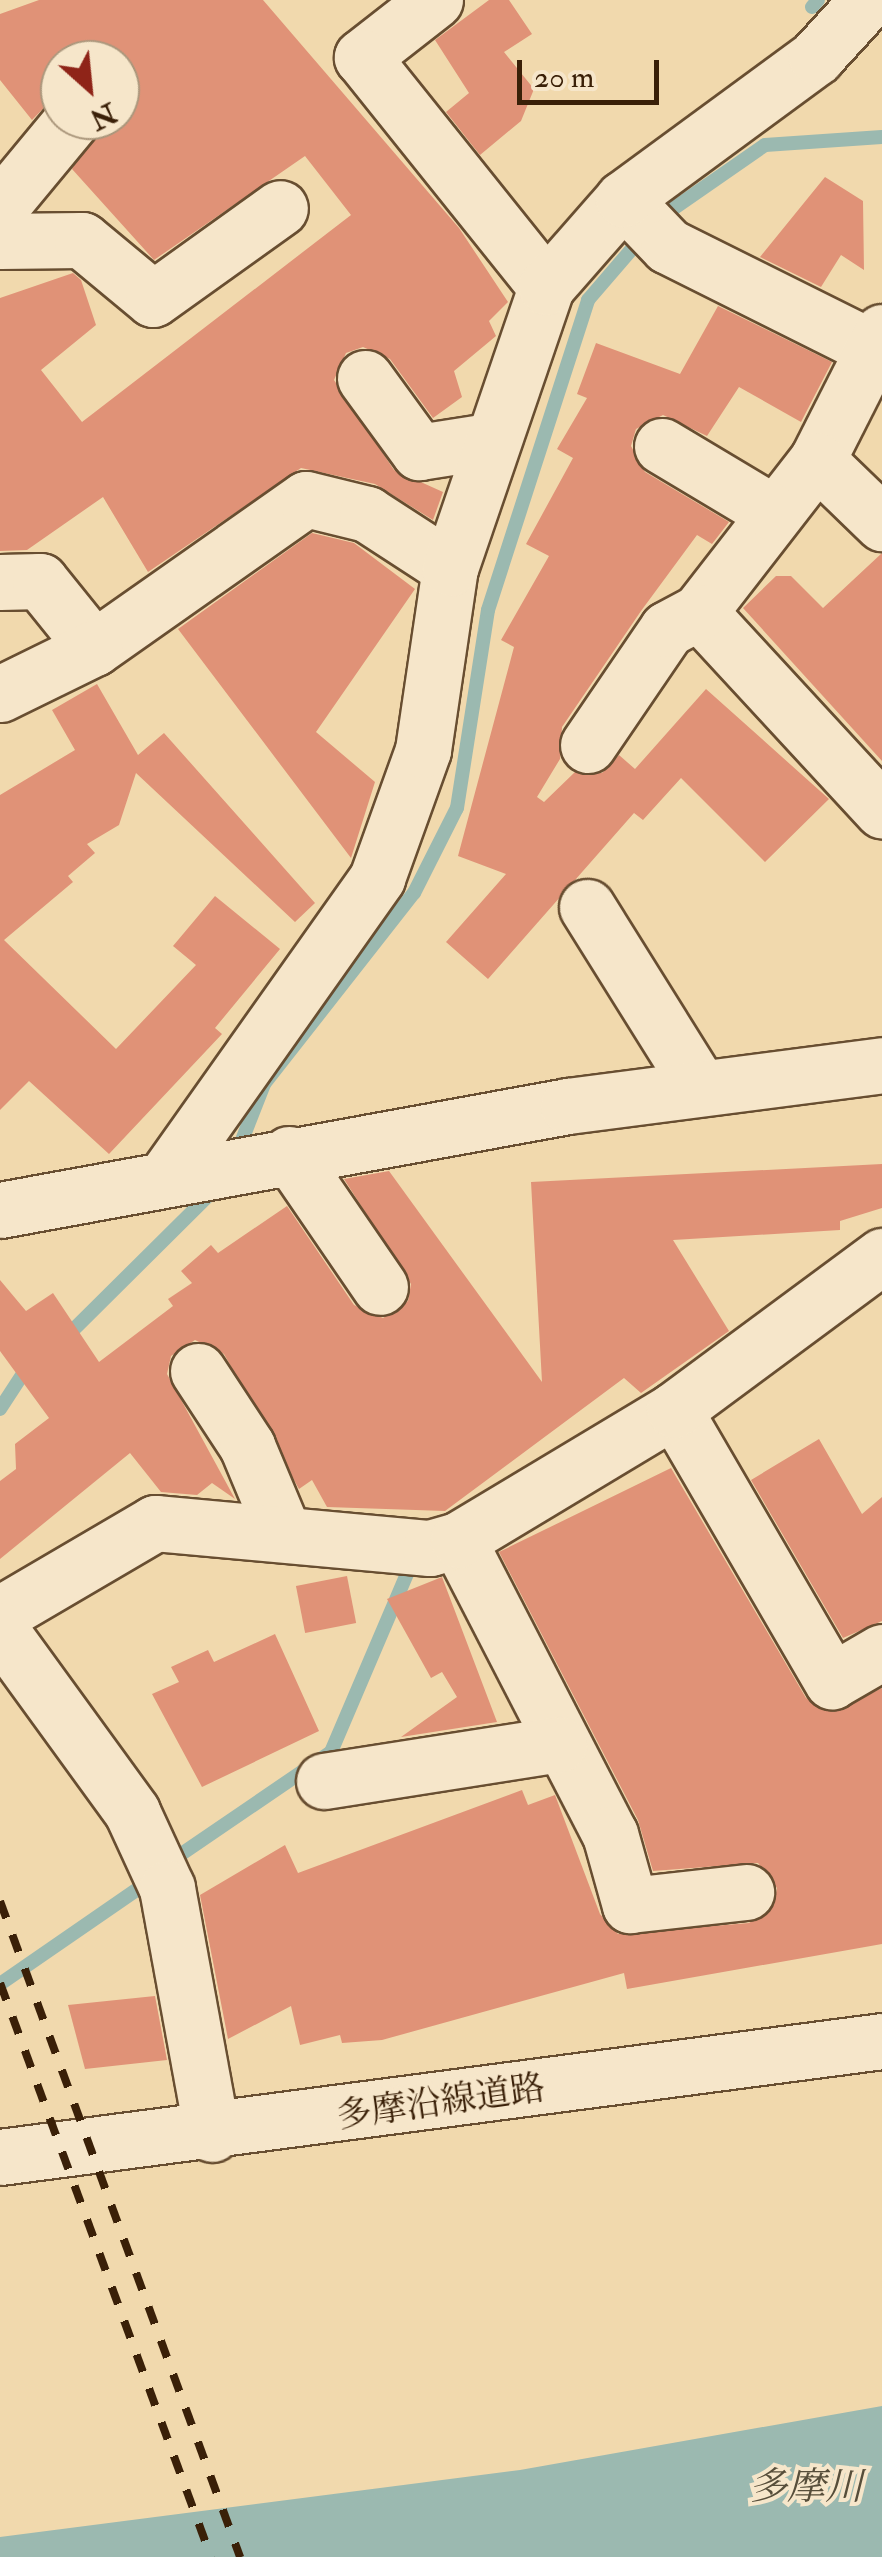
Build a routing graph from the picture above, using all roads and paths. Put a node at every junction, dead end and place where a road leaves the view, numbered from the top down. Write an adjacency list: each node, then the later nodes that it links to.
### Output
1 (435, 0): 8 (street)
2 (868, 0): 4 (street)
3 (55, 140): 5 (street)
4 (623, 199): 8 (street); 9 (street)
5 (0, 207)
6 (280, 208): 7 (street)
7 (0, 241)
8 (546, 287): 11 (street)
9 (876, 340): 13 (street)
10 (365, 378): 11 (street)
11 (489, 441): 16 (street)
12 (662, 446): 14 (street)
13 (817, 460): 14 (street); 15 (street)
14 (774, 513): 18 (street)
15 (882, 523)
16 (450, 568): 19 (street); 26 (street)
17 (0, 582): 19 (street)
18 (698, 612): 21 (street); 22 (street)
19 (94, 648): 20 (street)
20 (0, 694)
21 (588, 745)
22 (874, 784)
23 (587, 907): 25 (street)
24 (882, 1065): 25 (street)
25 (699, 1086): 26 (street)
26 (230, 1164): 27 (street); 29 (street)
27 (0, 1210)
28 (882, 1256): 31 (street)
29 (380, 1287)
30 (198, 1371): 32 (street)
31 (674, 1410): 33 (street); 36 (street)
32 (282, 1532): 33 (street); 34 (street)
33 (458, 1540): 37 (street)
34 (0, 1614)
35 (0, 1630): 41 (street)
36 (882, 1652)
37 (559, 1744): 38 (street); 39 (street)
38 (324, 1781)
39 (746, 1892)
40 (882, 2041): 41 (street, 多摩沿線道路)
41 (212, 2134): 42 (street, 多摩沿線道路)
42 (0, 2157)

